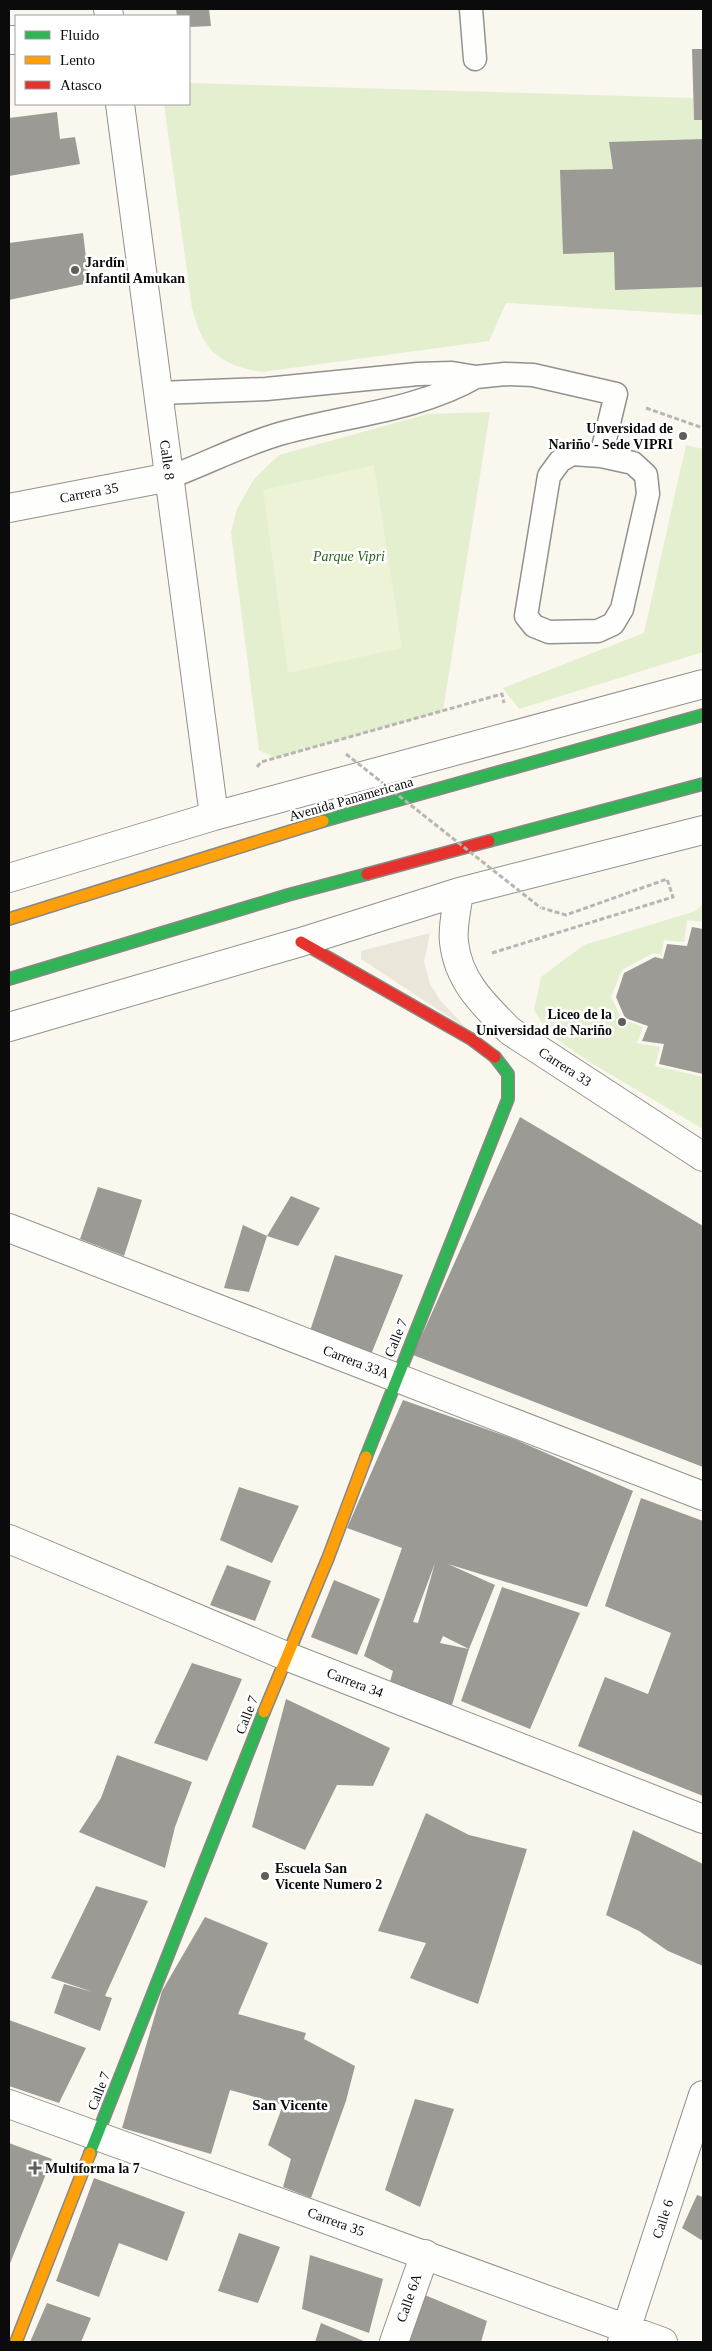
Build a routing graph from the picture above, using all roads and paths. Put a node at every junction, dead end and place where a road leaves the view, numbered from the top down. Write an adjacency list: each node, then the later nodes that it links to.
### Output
1 (471, 9): 2 (lane)
2 (476, 59)
3 (120, 105): 5 (street, Calle 8)
4 (476, 377): 5 (lane); 6 (lane); 9 (lane)
5 (158, 393): 9 (street, Calle 8)
6 (616, 394): 7 (path); 8 (lane)
7 (703, 428)
8 (601, 456): 8 (lane)
9 (170, 477): 10 (street, Carrera 35); 15 (street, Calle 8)
10 (9, 508)
11 (703, 684): 15 (street)
12 (703, 715): 19 (street, Avenida Panamericana)
13 (346, 754): 20 (path, bridge)
14 (703, 784): 22 (street)
15 (214, 816): 17 (street)
16 (703, 830): 18 (street)
17 (9, 878)
18 (459, 892): 20 (street, Carrera 33); 21 (street)
19 (9, 919)
20 (453, 941): 24 (street, Carrera 33)
21 (300, 942): 23 (street); 26 (street, Calle 7)
22 (9, 979)
23 (9, 1027)
24 (703, 1157)
25 (9, 1228): 26 (street, Carrera 33A)
26 (396, 1378): 27 (street, Carrera 33A); 29 (street, Calle 7)
27 (703, 1496)
28 (9, 1539): 29 (street, Carrera 34)
29 (286, 1656): 30 (street, Carrera 34); 33 (street, Calle 7)
30 (703, 1819)
31 (703, 2095): 35 (street, Calle 6)
32 (9, 2104): 33 (street, Carrera 35)
33 (98, 2136): 34 (street, Carrera 35); 36 (street, Calle 7)
34 (424, 2254): 35 (street, Carrera 35); 37 (street, Calle 6A)
35 (625, 2335): 38 (street, Carrera 35)
36 (16, 2342)
37 (394, 2342)
38 (663, 2342)

